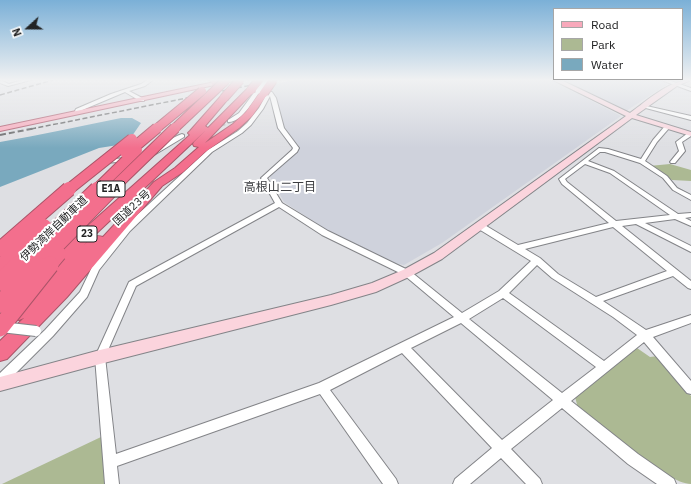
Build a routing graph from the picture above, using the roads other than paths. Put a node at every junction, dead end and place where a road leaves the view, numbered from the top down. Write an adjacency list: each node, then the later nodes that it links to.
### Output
1 (94, 103): 18 (street)
2 (130, 103): 18 (main road)
3 (178, 103): 42 (highway, bridge)
4 (191, 103): 45 (highway, bridge)
5 (193, 103): 49 (highway, 伊勢湾岸自動車道 / E1A, bridge)
6 (201, 103): 16 (highway, 伊勢湾岸自動車道 / E1A, bridge)
7 (220, 103): 26 (highway, bridge)
8 (229, 103): 26 (highway, 国道23号 / 23)
9 (242, 103): 30 (highway, 国道23号 / 23)
10 (248, 103): 21 (street)
11 (250, 103): 21 (highway)
12 (265, 103): 21 (street)
13 (275, 103): 32 (street)
14 (601, 103): 19 (street)
15 (649, 103): 17 (street)
16 (199, 105): 53 (highway, 伊勢湾岸自動車道 / E1A, bridge); 57 (highway, bridge)
17 (644, 106): 19 (street); 20 (street)
18 (77, 114): 23 (main road)
19 (630, 116): 22 (street); 39 (street)
20 (691, 118)
21 (240, 123): 30 (highway); 58 (street)
22 (666, 127): 24 (street); 28 (street)
23 (0, 129)
24 (690, 134): 29 (street)
25 (182, 136): 33 (street)
26 (175, 155): 54 (highway, 国道23号 / 23)
27 (584, 162): 28 (street); 35 (street); 37 (street)
28 (642, 162): 31 (street)
29 (673, 162)
30 (158, 184): 57 (highway, 国道23号 / 23); 61 (highway)
31 (691, 198)
32 (279, 204): 47 (street); 62 (street)
33 (40, 210): 40 (street); 48 (street)
34 (691, 215): 35 (street)
35 (677, 217): 36 (street); 38 (street)
36 (638, 222): 37 (street); 43 (street)
37 (615, 224): 41 (street); 46 (street)
38 (691, 224)
39 (480, 226): 41 (street); 47 (street)
40 (0, 245)
41 (518, 248): 44 (street)
42 (0, 249)
43 (691, 249)
44 (537, 260): 51 (street); 52 (street)
45 (0, 266)
46 (674, 272): 50 (street); 52 (street)
47 (407, 273): 55 (street); 62 (street)
48 (0, 278)
49 (0, 282)
50 (691, 286)
51 (503, 293): 55 (street); 63 (street)
52 (594, 301): 59 (street)
53 (0, 304)
54 (0, 313)
55 (462, 318): 60 (street); 68 (street)
56 (691, 319): 59 (street)
57 (0, 329): 58 (street, bridge)
58 (49, 333): 64 (street)
59 (645, 335): 63 (street); 66 (street)
60 (404, 348): 67 (street); 69 (street)
61 (0, 353)
62 (100, 357): 65 (street); 70 (street)
63 (604, 367): 68 (street)
64 (0, 381)
65 (0, 384)
66 (690, 387)
67 (322, 388): 70 (street); 72 (street)
68 (562, 401): 69 (street); 75 (street)
69 (501, 449): 73 (street); 74 (street)
70 (110, 462): 71 (street)
71 (112, 484)
72 (390, 484)
73 (460, 484)
74 (535, 484)
75 (669, 484)

